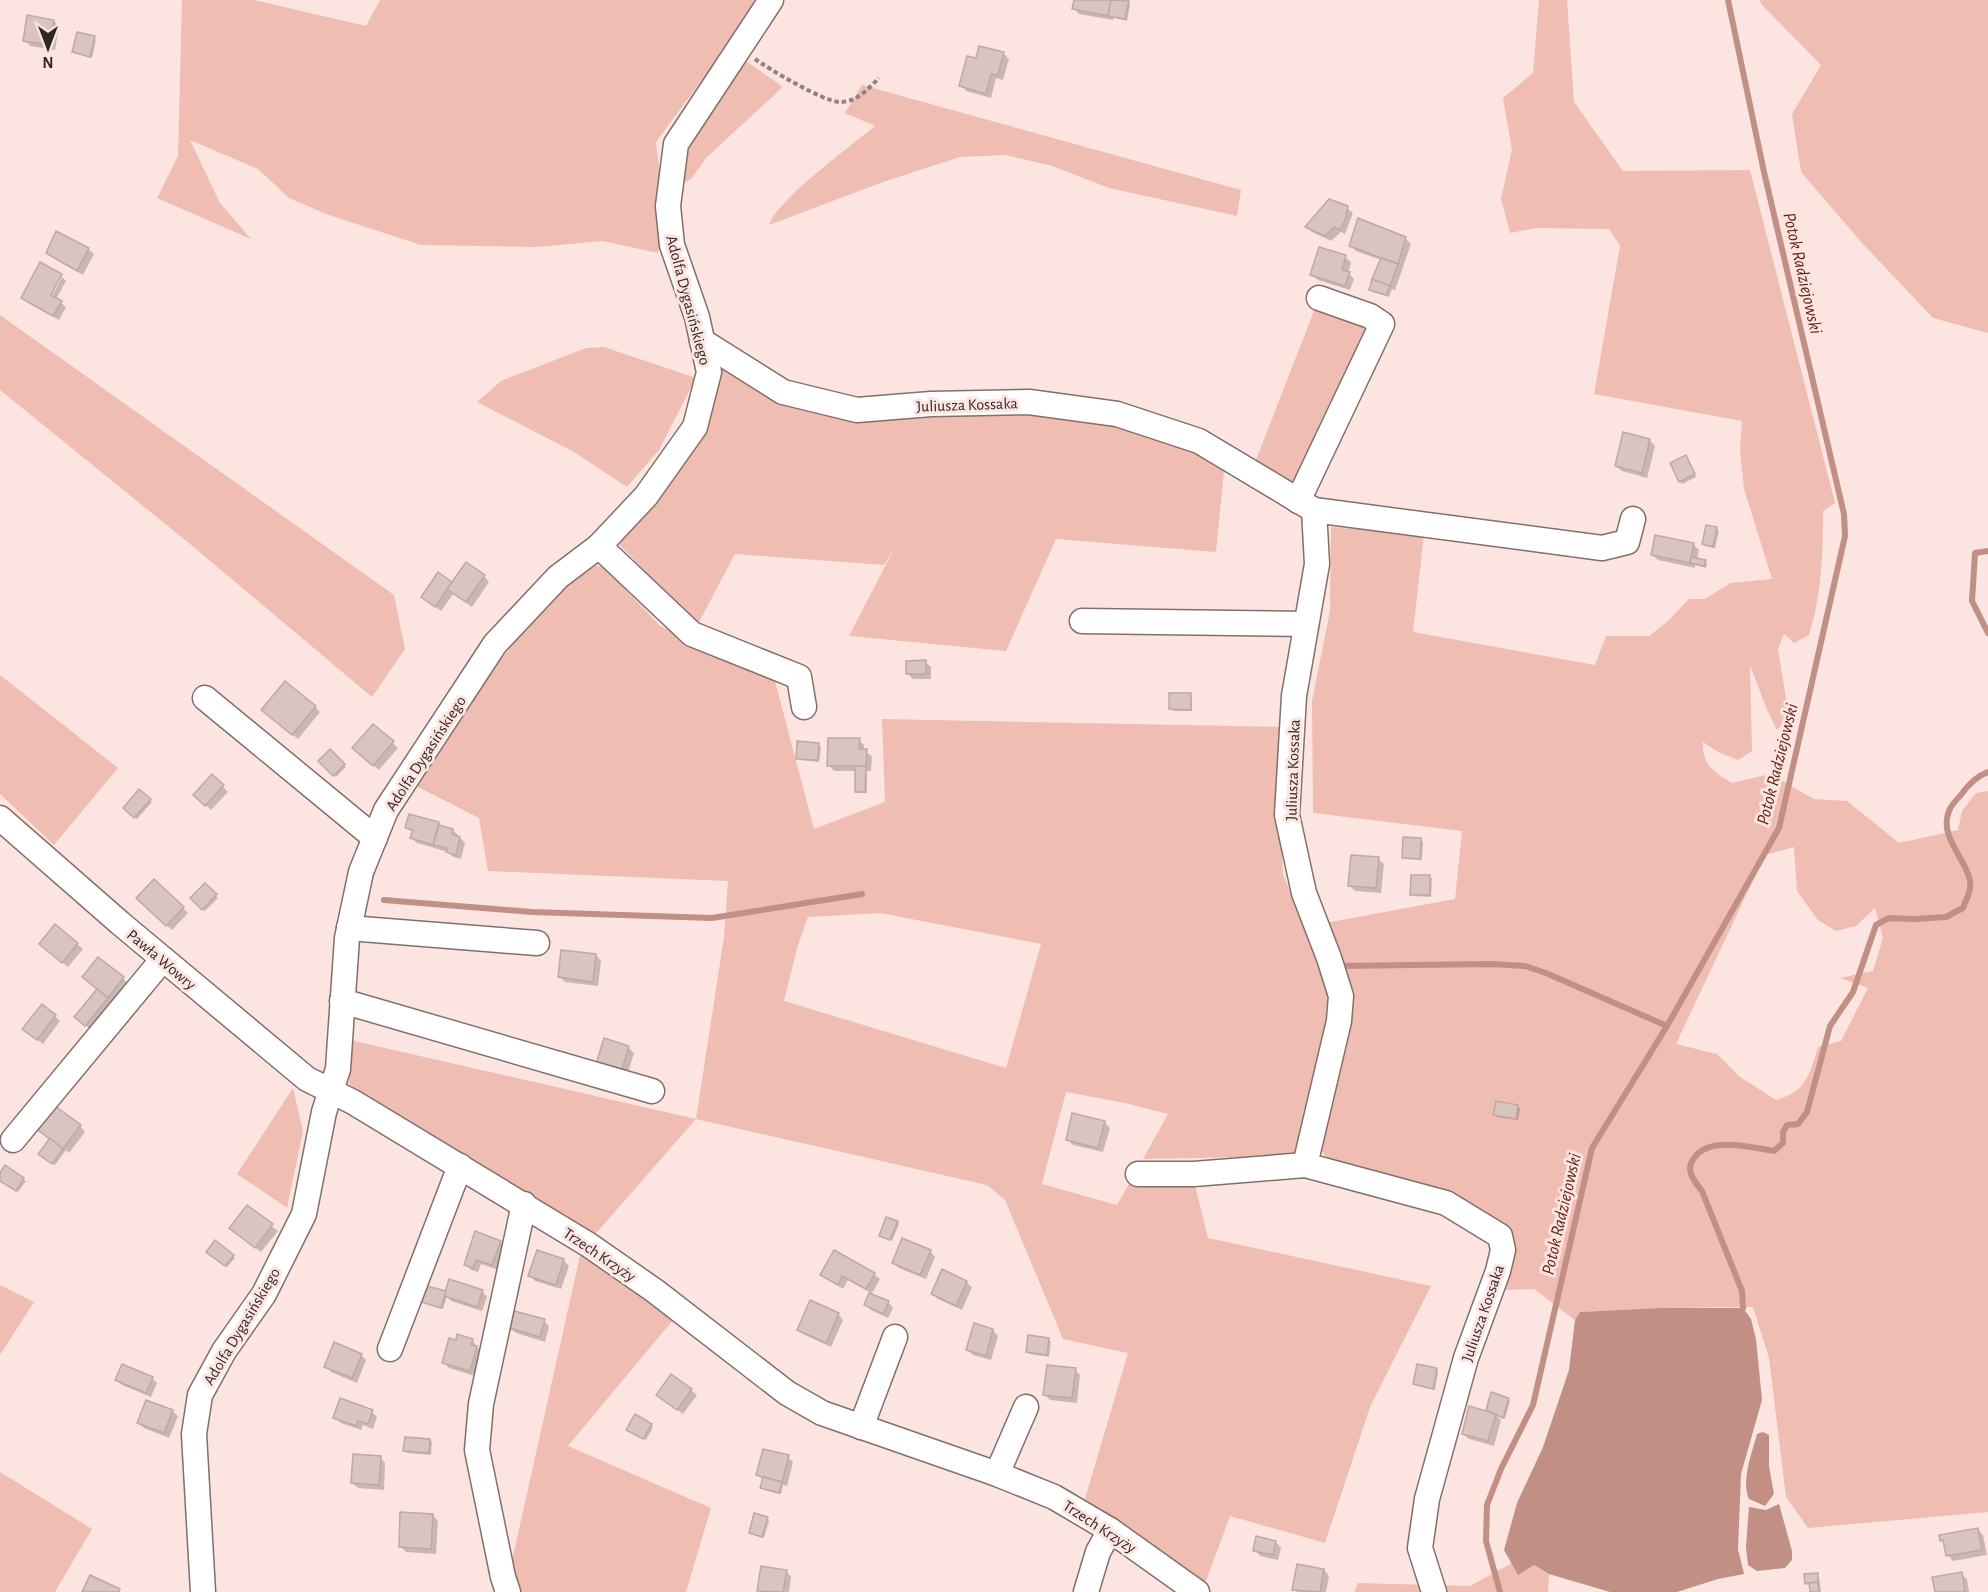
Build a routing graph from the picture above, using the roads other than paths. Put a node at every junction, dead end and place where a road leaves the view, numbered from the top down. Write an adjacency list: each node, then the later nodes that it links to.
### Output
1 (771, 0): 3 (street, Adolfa Dygasińskiego)
2 (1319, 298): 4 (street, Juliusza Kossaka)
3 (702, 341): 4 (street, Juliusza Kossaka); 6 (street, Adolfa Dygasińskiego)
4 (1306, 505): 5 (street, Juliusza Kossaka); 8 (street, Juliusza Kossaka)
5 (1633, 519)
6 (599, 546): 10 (street); 12 (street, Adolfa Dygasińskiego)
7 (1082, 621): 8 (street)
8 (1306, 624): 20 (street, Juliusza Kossaka)
9 (205, 698): 12 (street)
10 (804, 707)
11 (0, 818): 15 (street, Pawła Wowry)
12 (375, 838): 13 (street, Adolfa Dygasińskiego)
13 (349, 928): 14 (street); 16 (street, Adolfa Dygasińskiego)
14 (537, 943)
15 (163, 959): 17 (street, Pawła Wowry); 19 (street)
16 (342, 1001): 17 (street, Adolfa Dygasińskiego); 18 (street)
17 (331, 1091): 21 (street, Trzech Krzyży); 30 (street, Adolfa Dygasińskiego)
18 (652, 1091)
19 (13, 1140)
20 (1305, 1165): 22 (street, Juliusza Kossaka); 34 (street, Juliusza Kossaka)
21 (460, 1166): 23 (street, Trzech Krzyży); 25 (street)
22 (1137, 1174)
23 (524, 1204): 27 (street, Trzech Krzyży); 31 (street)
24 (895, 1337): 27 (street)
25 (390, 1349)
26 (1026, 1407): 28 (street)
27 (861, 1428): 28 (street, Trzech Krzyży)
28 (997, 1474): 29 (street, Trzech Krzyży)
29 (1110, 1530): 32 (street); 33 (street, Trzech Krzyży)
30 (202, 1592)
31 (508, 1592)
32 (1086, 1592)
33 (1197, 1592)
34 (1434, 1592)

